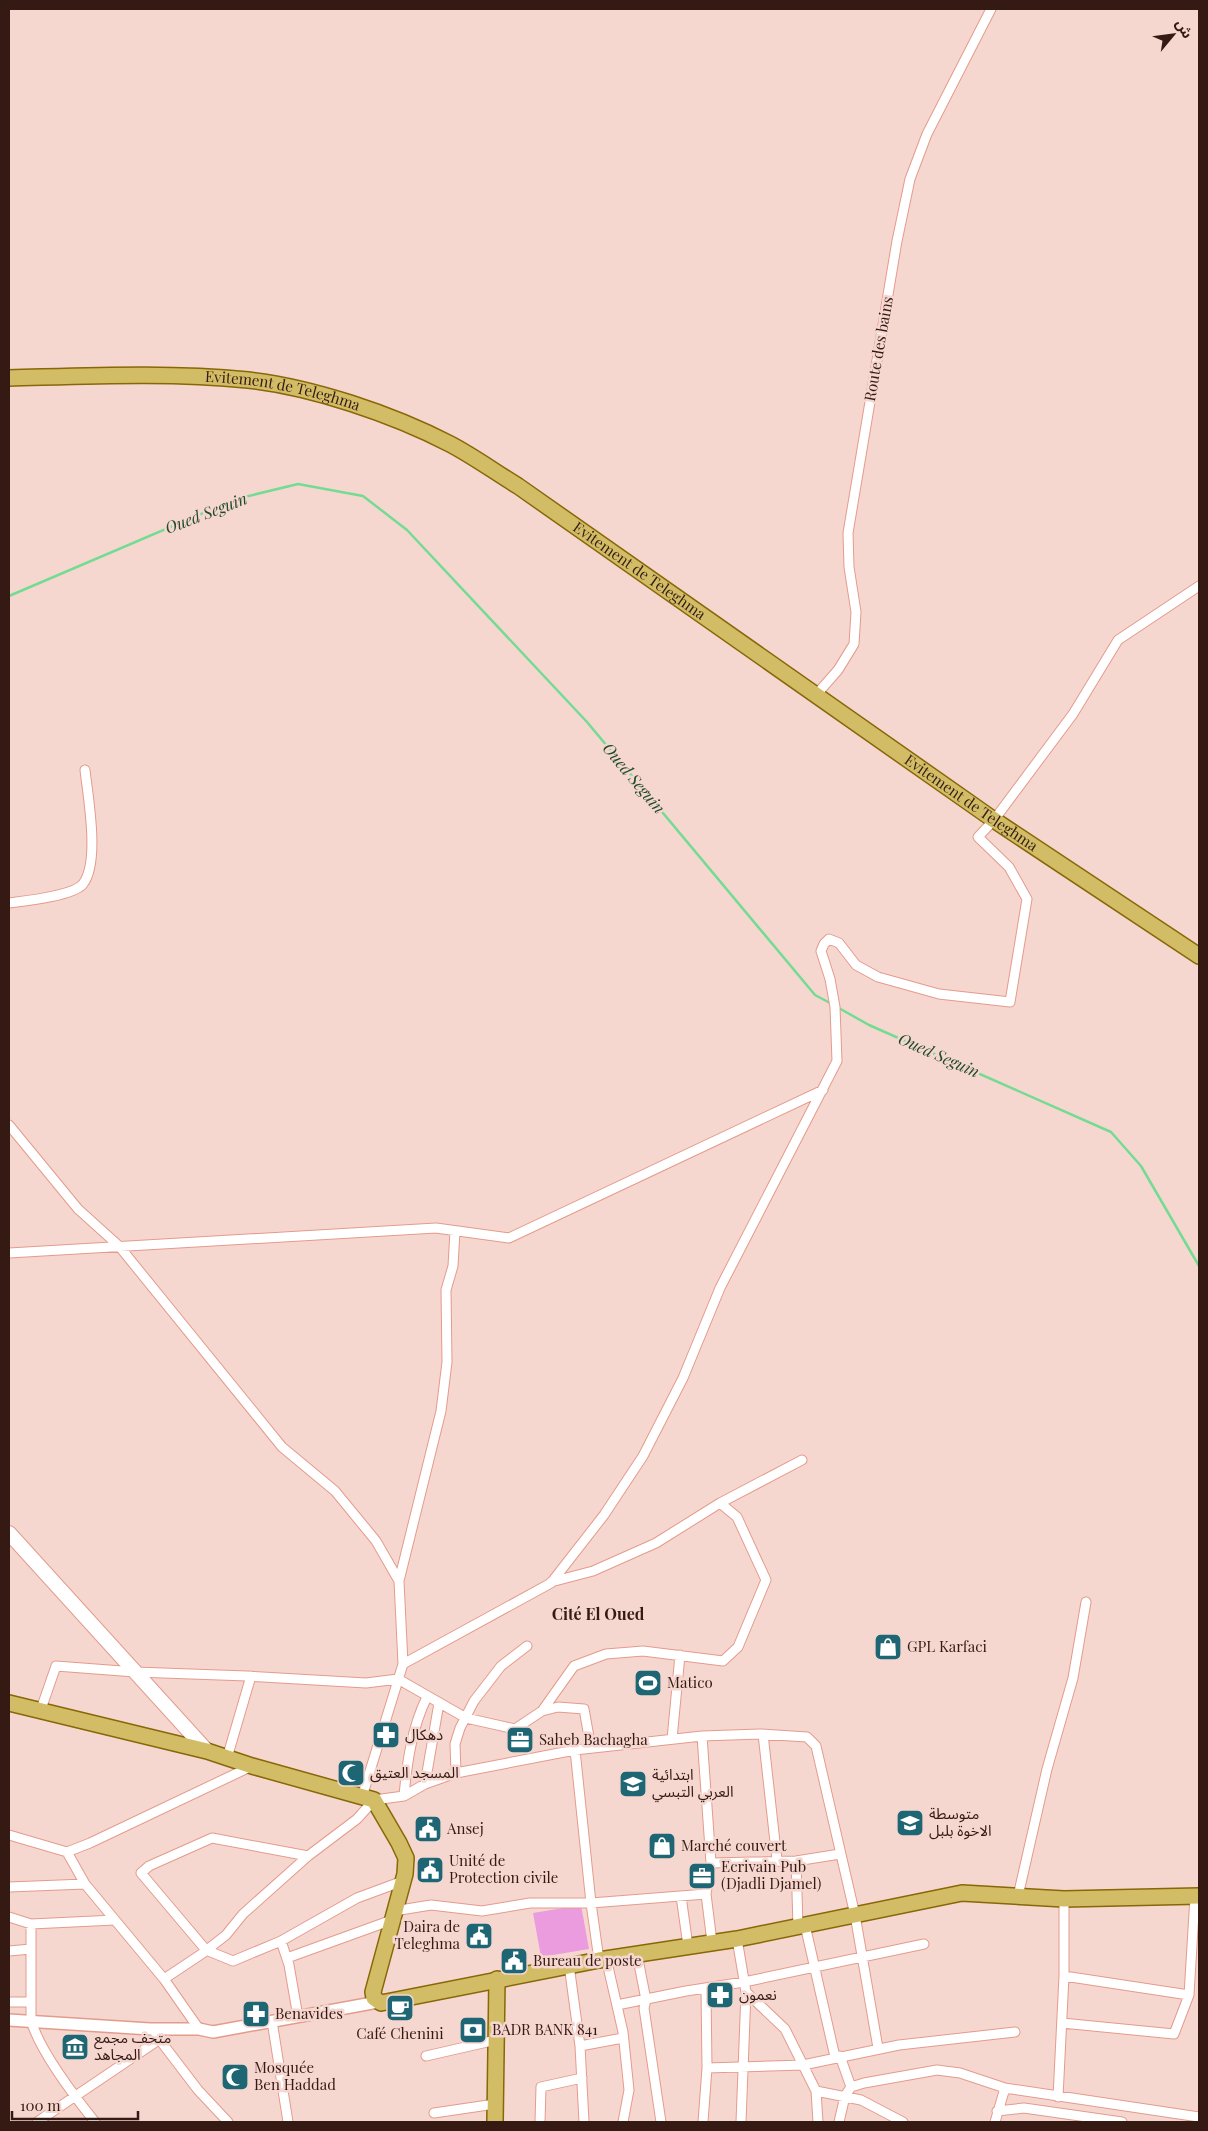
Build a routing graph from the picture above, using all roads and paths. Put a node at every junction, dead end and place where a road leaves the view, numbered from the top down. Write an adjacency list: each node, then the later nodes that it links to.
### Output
1 (991, 9): 4 (street, Route des bains)
2 (9, 378): 4 (main road, Evitement de Teleghma)
3 (1199, 586): 6 (street)
4 (816, 695): 6 (main road, Evitement de Teleghma)
5 (85, 770): 7 (street)
6 (994, 820): 8 (main road, Evitement de Teleghma); 9 (street)
7 (9, 903)
8 (1199, 956)
9 (823, 1090): 11 (street); 18 (street)
10 (9, 1125): 12 (street)
11 (455, 1231): 12 (street); 17 (street)
12 (119, 1246): 13 (street); 17 (street)
13 (9, 1253)
14 (802, 1460): 15 (street)
15 (720, 1503): 18 (street); 21 (street)
16 (9, 1533): 23 (main road)
17 (399, 1581): 22 (street)
18 (551, 1582): 22 (street)
19 (1086, 1602): 56 (street)
20 (527, 1646): 31 (street)
21 (680, 1654): 29 (street); 34 (street)
22 (403, 1664): 25 (street)
23 (135, 1672): 24 (street); 30 (street); 37 (main road)
24 (251, 1676): 25 (street); 38 (street)
25 (398, 1679): 26 (street); 43 (street)
26 (427, 1697): 28 (street); 42 (street)
27 (9, 1703): 30 (main road)
28 (440, 1703): 31 (street); 41 (street)
29 (542, 1711): 31 (street); 35 (street)
30 (40, 1712): 37 (main road)
31 (466, 1718): 40 (street)
32 (763, 1734): 33 (street); 46 (street); 48 (street)
33 (702, 1736): 34 (street); 50 (street)
34 (672, 1738): 35 (street)
35 (591, 1748): 36 (street)
36 (575, 1750): 40 (street); 59 (street)
37 (207, 1752): 38 (main road)
38 (227, 1758): 39 (main road)
39 (252, 1766): 43 (main road); 45 (street)
40 (456, 1773): 41 (street)
41 (425, 1784): 42 (street)
42 (404, 1796): 43 (street)
43 (368, 1798): 47 (street); 51 (main road)
44 (9, 1836): 45 (street)
45 (67, 1852): 52 (street)
46 (840, 1854): 49 (street); 60 (street)
47 (308, 1856): 72 (street); 72 (street)
48 (776, 1860): 49 (street); 50 (street)
49 (796, 1861): 65 (street)
50 (711, 1863): 54 (street)
51 (403, 1881): 61 (main road); 67 (street)
52 (85, 1884): 53 (street); 63 (street)
53 (9, 1887)
54 (706, 1894): 55 (street); 68 (street)
55 (682, 1896): 59 (street); 70 (street)
56 (1018, 1896): 58 (main road); 60 (main road)
57 (1197, 1896): 58 (main road); 86 (street)
58 (1064, 1899): 80 (street)
59 (590, 1903): 61 (street); 77 (street)
60 (855, 1915): 65 (main road); 75 (street)
61 (393, 1916): 76 (street); 90 (main road)
62 (9, 1917): 64 (street)
63 (115, 1920): 64 (street); 81 (street)
64 (32, 1924): 71 (street)
65 (802, 1926): 66 (main road); 79 (street)
66 (737, 1939): 68 (main road); 83 (street)
67 (282, 1940): 72 (street); 76 (street)
68 (712, 1942): 70 (main road)
69 (924, 1944): 75 (street)
70 (688, 1946): 74 (main road)
71 (31, 1949): 73 (street); 89 (street)
72 (206, 1950): 81 (street)
73 (9, 1951)
74 (637, 1954): 77 (main road); 87 (street)
75 (862, 1956): 79 (street); 104 (street)
76 (286, 1958): 92 (street)
77 (603, 1959): 78 (main road); 91 (street)
78 (569, 1965): 82 (main road); 103 (street)
79 (816, 1966): 83 (street); 106 (street)
80 (1064, 1976): 86 (street); 96 (street)
81 (164, 1979): 98 (street)
82 (497, 1979): 90 (main road); 102 (main road)
83 (744, 1982): 84 (street); 85 (street)
84 (706, 1989): 87 (street); 109 (street)
85 (746, 1992): 107 (street); 108 (street)
86 (1189, 1995): 96 (street)
87 (646, 2000): 91 (street); 129 (street)
88 (9, 2002): 89 (street)
89 (31, 2002): 94 (street)
90 (378, 2002): 92 (street)
91 (617, 2005): 100 (street)
92 (298, 2017): 95 (street)
93 (9, 2020): 94 (street)
94 (31, 2020): 97 (street); 115 (street)
95 (272, 2021): 98 (street); 124 (street)
96 (1062, 2023): 116 (street)
97 (150, 2030): 98 (street); 101 (street)
98 (199, 2030)
99 (1015, 2032): 104 (street)
100 (623, 2038): 103 (street); 128 (street)
101 (160, 2039): 115 (street); 123 (street)
102 (496, 2040): 105 (street); 117 (main road)
103 (580, 2046): 110 (street)
104 (878, 2048): 106 (street)
105 (426, 2056)
106 (837, 2057): 107 (street); 111 (street)
107 (803, 2065): 108 (street); 113 (street)
108 (742, 2066): 109 (street); 131 (street)
109 (707, 2068): 130 (street)
110 (582, 2078): 126 (street); 127 (street)
111 (852, 2087): 112 (street); 114 (street)
112 (1005, 2088): 116 (street); 118 (street)
113 (816, 2091): 114 (street); 132 (street)
114 (845, 2096): 133 (street); 134 (street)
115 (75, 2097): 121 (street); 122 (street)
116 (1058, 2097): 120 (street)
117 (495, 2104): 119 (street); 125 (main road)
118 (997, 2111): 135 (street); 136 (street)
119 (434, 2113)
120 (1199, 2117)
121 (37, 2122)
122 (95, 2122)
123 (228, 2122)
124 (288, 2122)
125 (495, 2122)
126 (540, 2122)
127 (584, 2122)
128 (623, 2122)
129 (660, 2122)
130 (703, 2122)
131 (741, 2122)
132 (818, 2122)
133 (839, 2122)
134 (903, 2122)
135 (995, 2122)
136 (1122, 2122)

